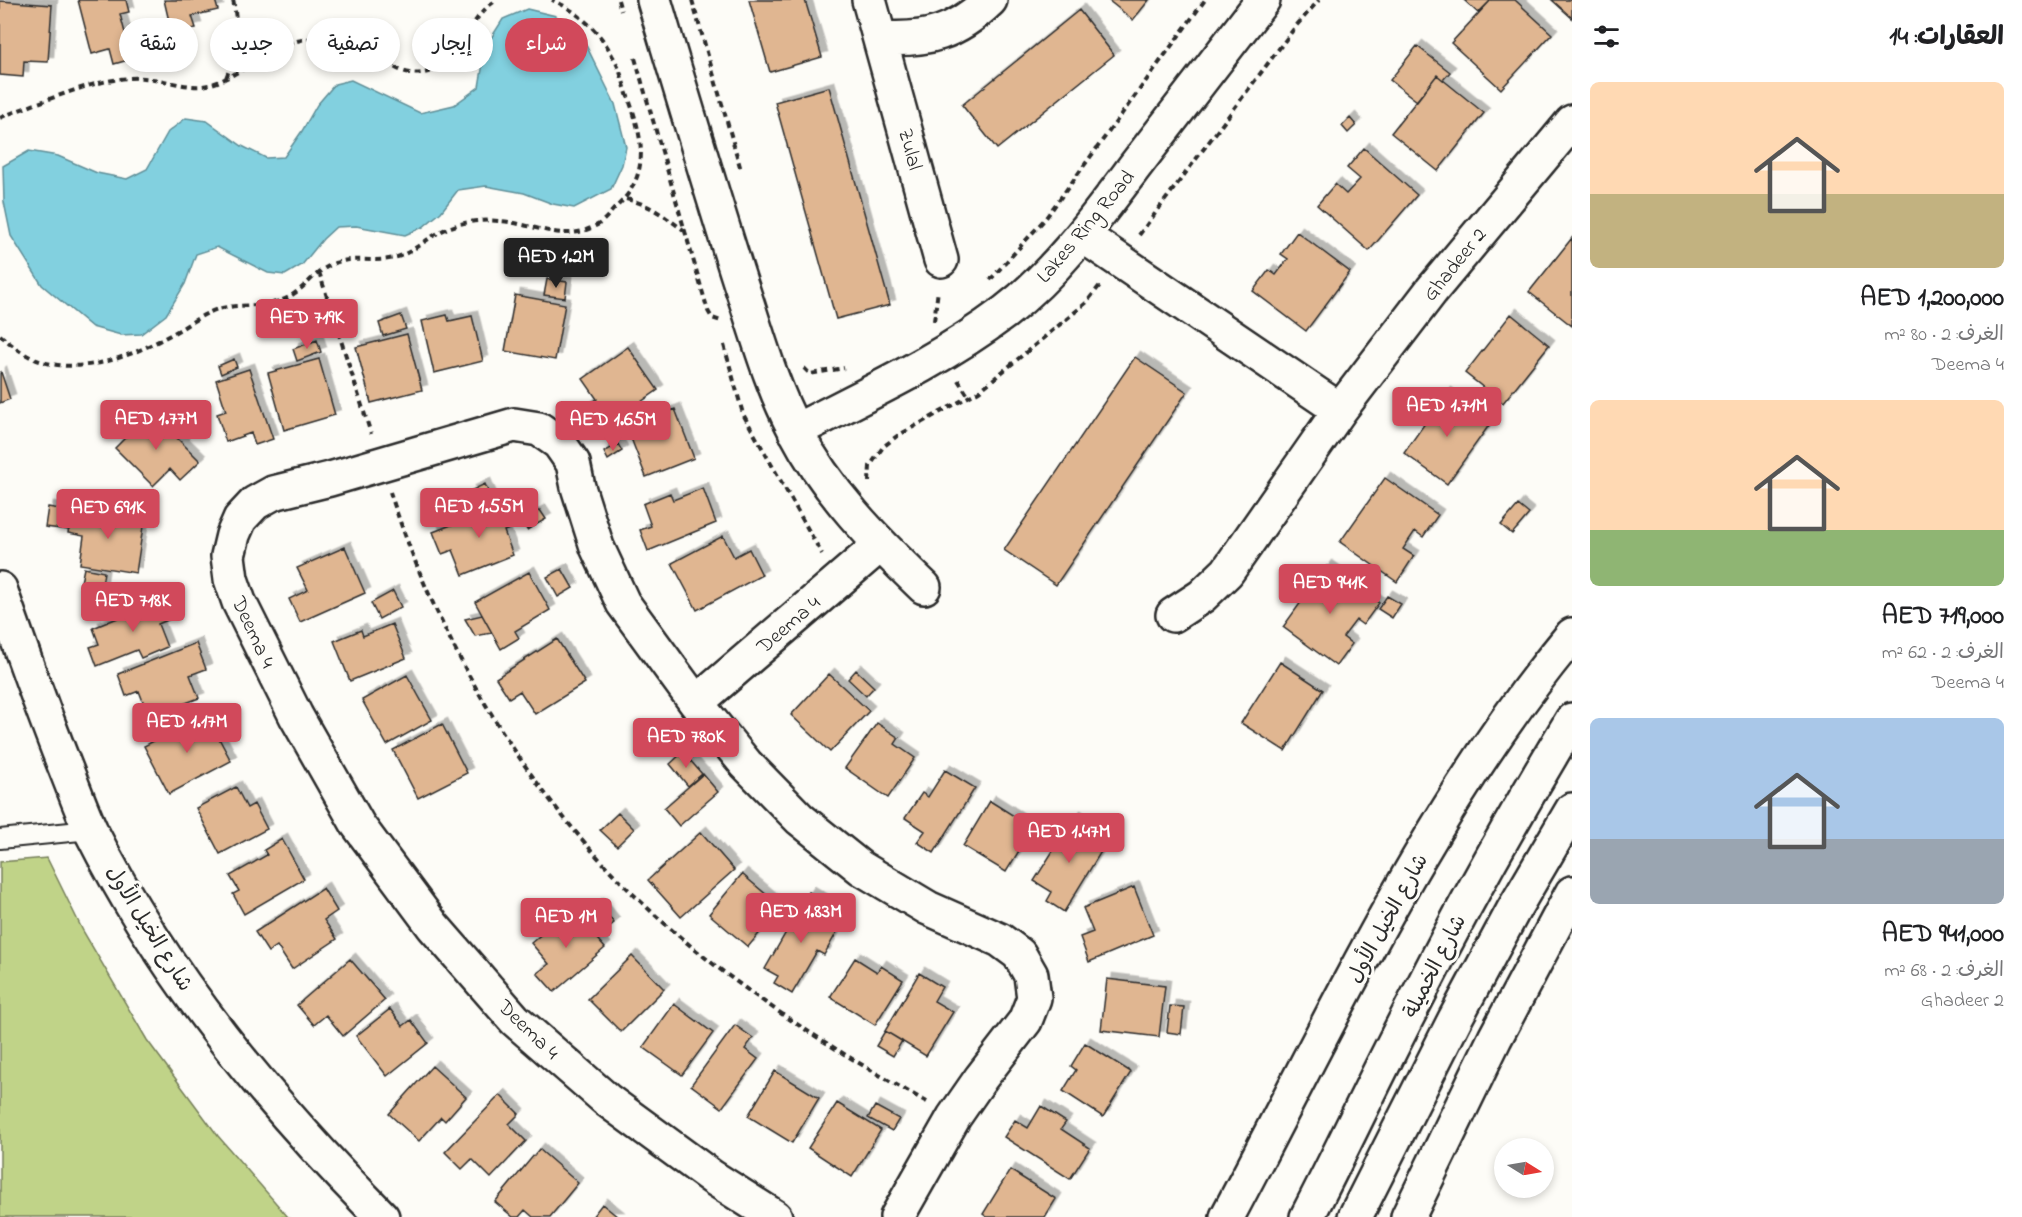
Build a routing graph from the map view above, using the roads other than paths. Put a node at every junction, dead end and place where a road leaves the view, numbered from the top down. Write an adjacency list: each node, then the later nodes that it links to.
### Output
1 (654, 0): 10 (street)
2 (869, 0): 5 (street, Zulal)
3 (990, 0): 5 (street)
4 (1263, 0): 7 (street, Lakes Ring Road)
5 (881, 38): 8 (street, Zulal)
6 (1572, 122): 9 (street, Ghadeer 2)
7 (1082, 235): 9 (street); 10 (street, Lakes Ring Road)
8 (941, 260)
9 (1340, 410): 14 (street, Ghadeer 2)
10 (795, 431): 11 (street)
11 (880, 545): 12 (street); 16 (street, Deema 4)
12 (924, 587)
13 (0, 589): 19 (street, شارع الخيل الأول)
14 (1173, 615)
15 (1572, 635): 25 (street, شارع الخيل الأول)
16 (696, 704): 23 (street, Deema 4); 24 (street, Deema 4)
17 (1572, 720): 26 (street, شارع الخميلة)
18 (1572, 810): 27 (street, شارع الخميلة)
19 (90, 830): 20 (lane); 22 (street, شارع الخيل الأول)
20 (0, 839)
21 (1572, 893): 28 (street)
22 (382, 1217)
23 (775, 1217)
24 (897, 1217)
25 (1227, 1217)
26 (1307, 1217)
27 (1355, 1217)
28 (1408, 1217)

